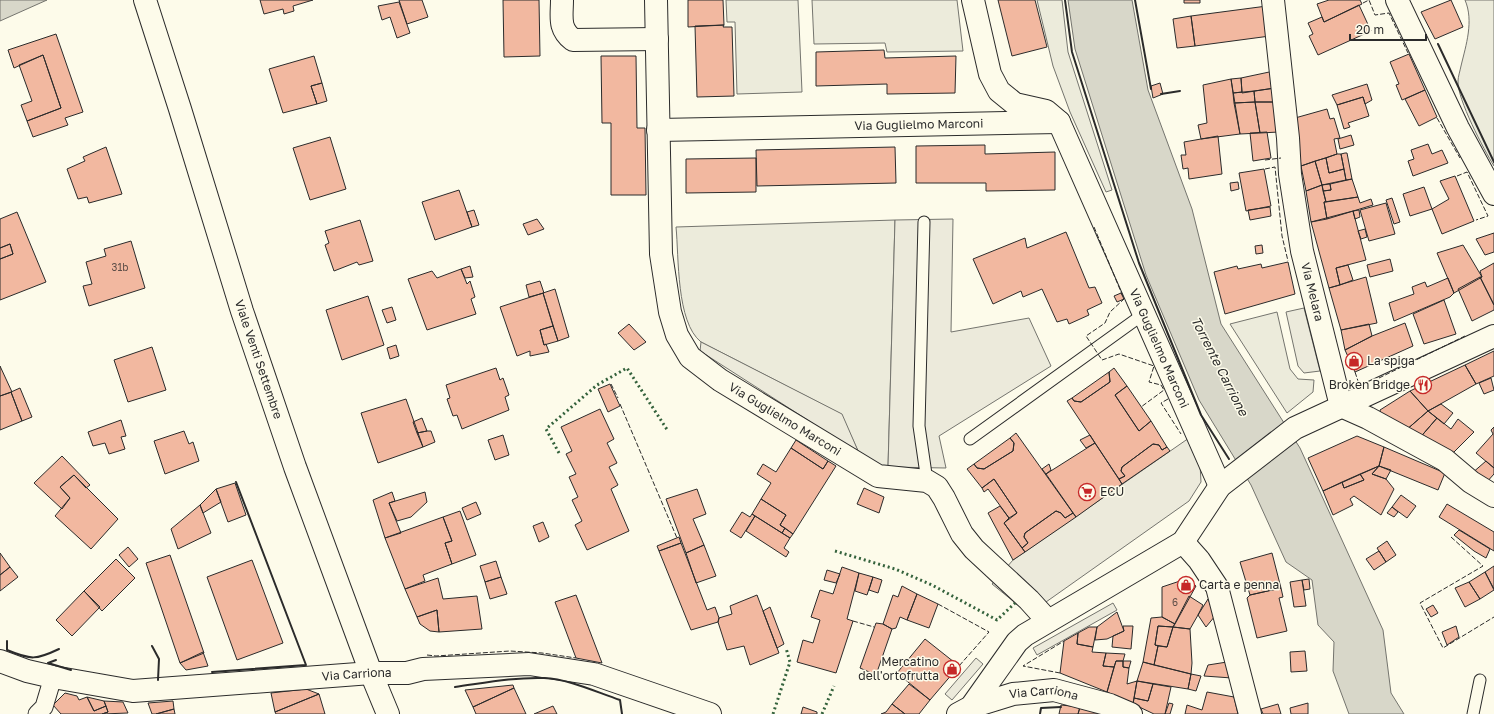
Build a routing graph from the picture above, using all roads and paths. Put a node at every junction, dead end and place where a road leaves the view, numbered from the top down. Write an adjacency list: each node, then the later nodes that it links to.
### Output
1 (144, 0): 22 (street, Viale Venti Settembre)
2 (562, 0): 7 (street)
3 (656, 0): 7 (street, Via Guglielmo Marconi)
4 (973, 0): 8 (street, Via Guglielmo Marconi)
5 (1273, 0): 14 (street, Via Melara)
6 (1397, 0): 10 (street)
7 (657, 39): 9 (street, Via Guglielmo Marconi)
8 (1059, 122): 9 (street, Via Guglielmo Marconi); 12 (street, Via Guglielmo Marconi)
9 (658, 130): 17 (street, Via Guglielmo Marconi)
10 (1494, 194)
11 (924, 222): 17 (lane)
12 (1145, 313): 15 (lane); 16 (street, Via Guglielmo Marconi)
13 (1494, 336): 14 (street)
14 (1340, 406): 16 (street); 18 (street)
15 (970, 439)
16 (1227, 480): 19 (street)
17 (927, 481): 20 (street)
18 (1494, 496)
19 (1183, 542): 20 (street); 30 (street)
20 (1048, 621): 25 (street)
21 (0, 661): 23 (street, Via Carriona)
22 (370, 673): 23 (street, Via Carriona); 27 (street, Viale Venti Settembre); 28 (street, Via Carriona)
23 (53, 677): 26 (street)
24 (1480, 680): 31 (lane)
25 (964, 710): 29 (street, Via Carriona)
26 (37, 714)
27 (388, 714)
28 (710, 714)
29 (1131, 714)
30 (1250, 714)
31 (1473, 714)

